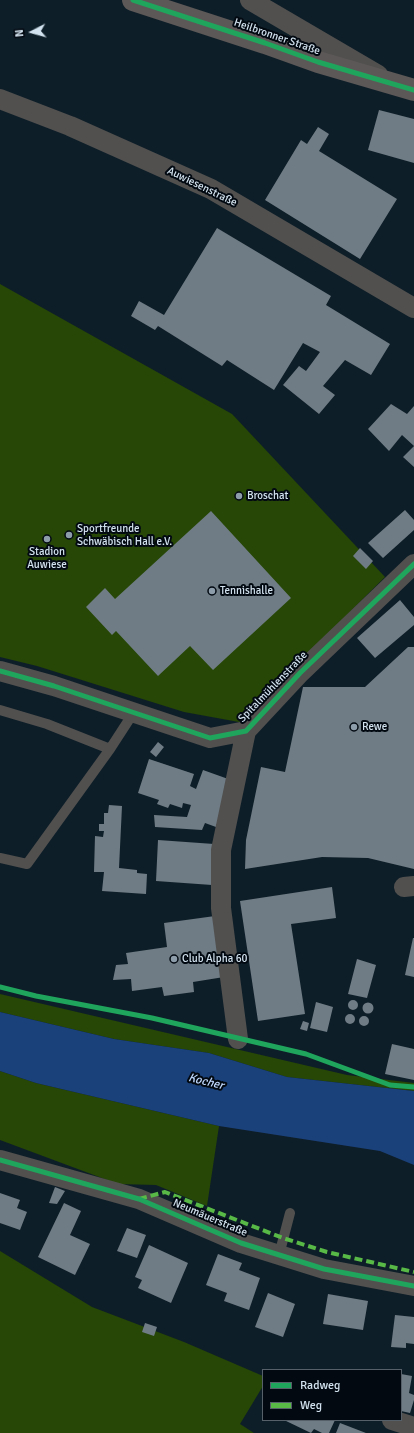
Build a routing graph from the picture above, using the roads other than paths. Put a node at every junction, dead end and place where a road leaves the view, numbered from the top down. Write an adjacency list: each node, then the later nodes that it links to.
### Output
1 (134, 0): 3 (main road, Heilbronner Straße)
2 (250, 0): 3 (street)
3 (406, 88)
4 (0, 99): 5 (street, Auwiesenstraße)
5 (414, 308)
6 (414, 564): 10 (street, Spitalmühlenstraße)
7 (0, 672): 9 (street, Spitalmühlenstraße)
8 (0, 710): 11 (lane)
9 (134, 712): 10 (street, Spitalmühlenstraße); 11 (lane)
10 (246, 731): 13 (street, Spitalmühlenstraße)
11 (110, 749): 12 (lane)
12 (0, 858)
13 (238, 1038)
14 (0, 1160): 16 (street, Neumäuerstraße)
15 (290, 1213): 16 (lane)
16 (279, 1255): 17 (street, Neumäuerstraße)
17 (414, 1286)
18 (395, 1421): 19 (street)
19 (414, 1427)

